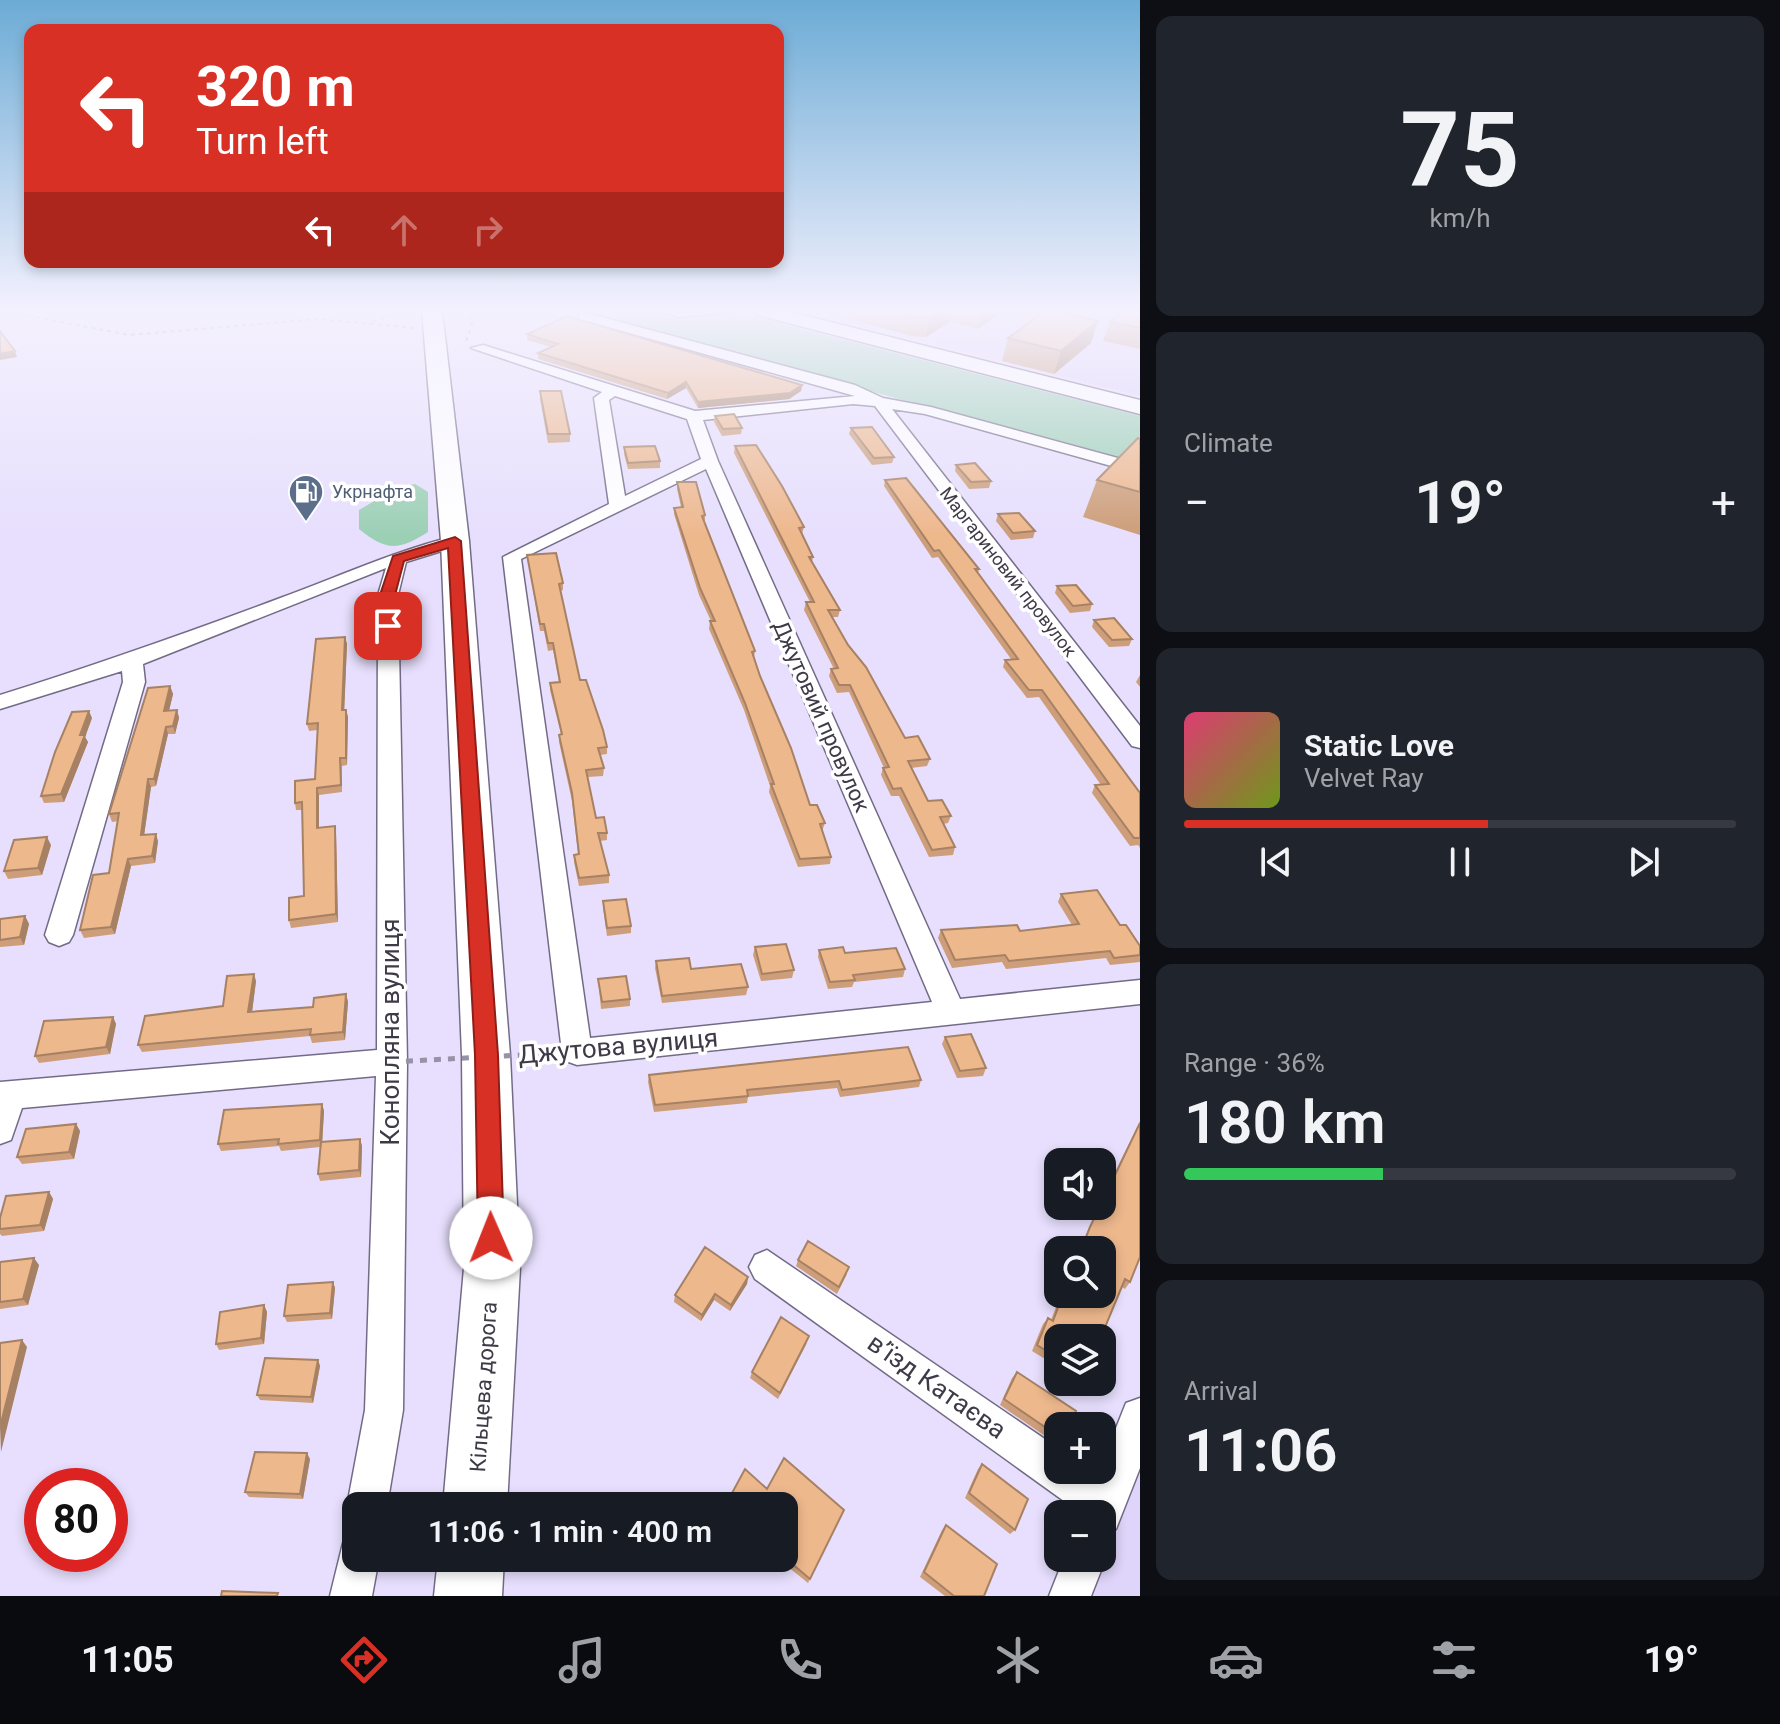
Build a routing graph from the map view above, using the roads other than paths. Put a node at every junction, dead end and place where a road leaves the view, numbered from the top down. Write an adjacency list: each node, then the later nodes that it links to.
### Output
1 (440, 385): 12 (highway, Кільцева дорога)
2 (596, 385): 5 (street)
3 (841, 385): 6 (street)
4 (1056, 385): 7 (main road)
5 (613, 391): 8 (street); 11 (street)
6 (879, 402): 8 (street); 10 (street); 16 (street, Маргариновий провулок)
7 (1140, 407)
8 (694, 416): 9 (street, Джутовий провулок)
9 (710, 461): 11 (street); 19 (street, Джутовий провулок)
10 (1140, 469)
11 (618, 508): 19 (street, Джутова вулиця)
12 (455, 541): 13 (street); 26 (highway, Кільцева дорога)
13 (398, 559): 14 (street); 20 (street, Конопляна вулиця)
14 (132, 661): 15 (street); 17 (street)
15 (0, 702)
16 (1140, 741)
17 (59, 935)
18 (1140, 992): 19 (street, Джутова вулиця)
19 (952, 1014)
20 (392, 1062): 21 (street); 25 (street, Конопляна вулиця)
21 (5, 1096): 22 (street)
22 (0, 1130)
23 (767, 1267): 27 (street, в’їзд Катаєва)
24 (1140, 1417): 28 (street)
25 (369, 1492)
26 (476, 1492)
27 (1089, 1500)
28 (1108, 1500)
29 (355, 1572): 32 (street)
30 (470, 1572): 33 (highway)
31 (1079, 1572): 34 (street)
32 (351, 1596)
33 (468, 1596)
34 (1070, 1596)

